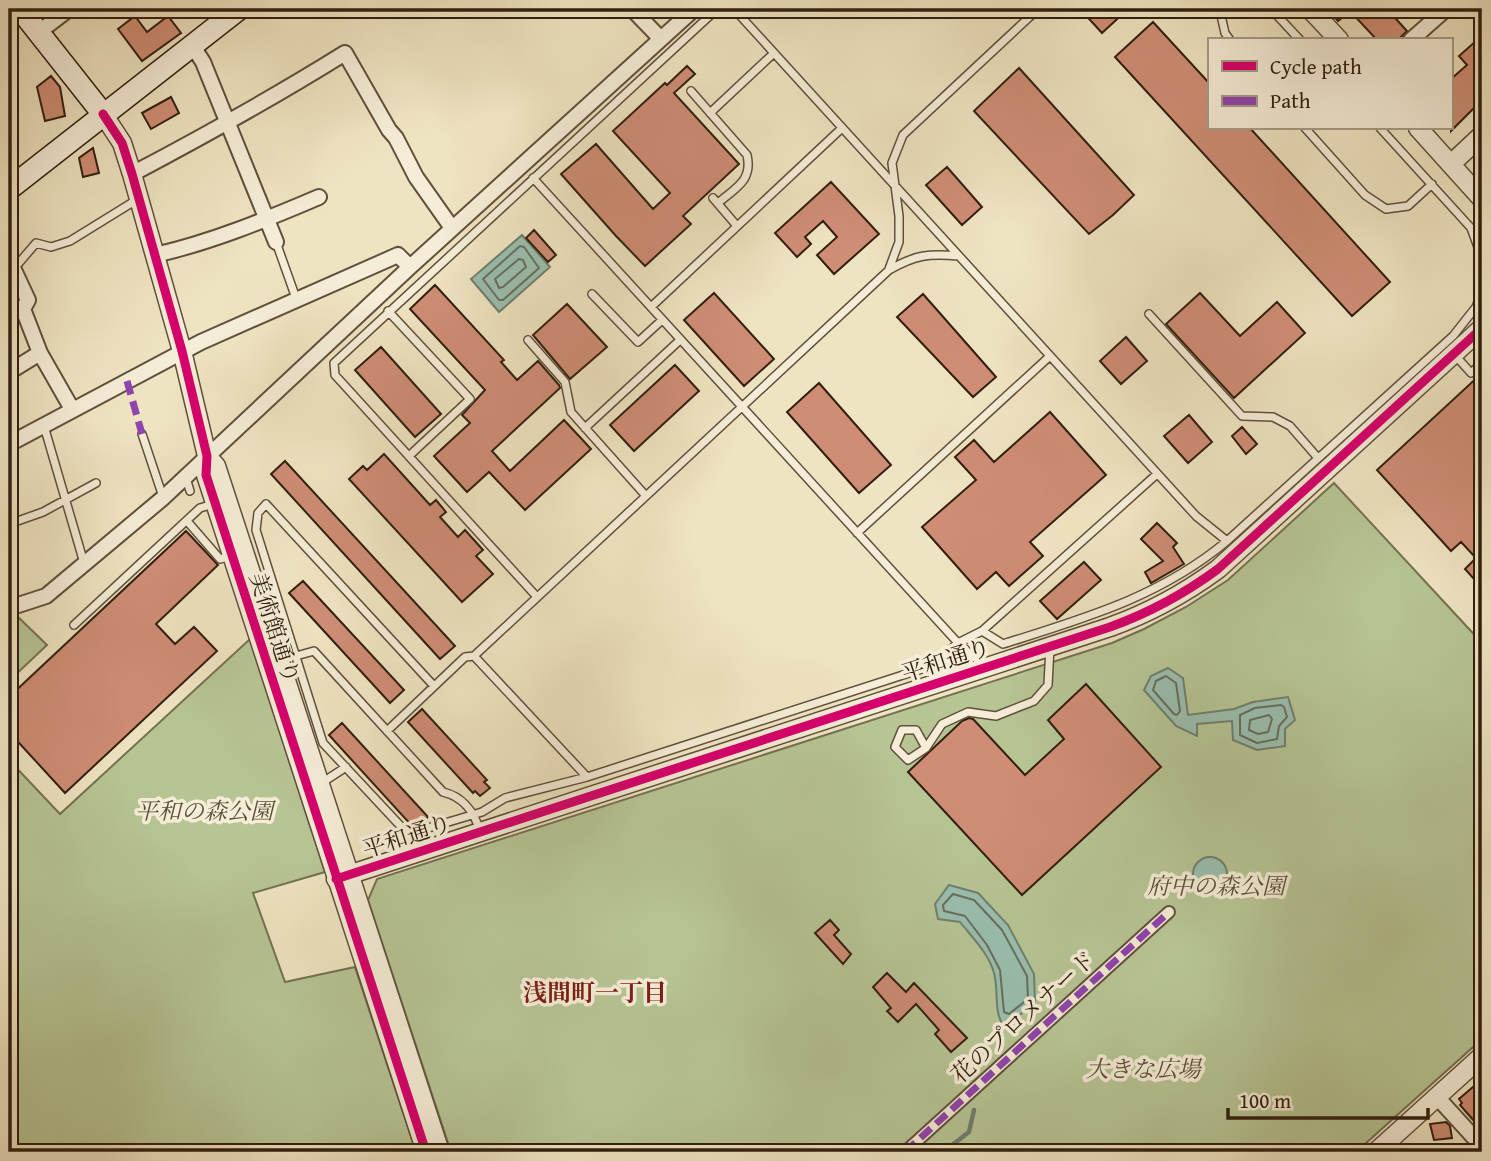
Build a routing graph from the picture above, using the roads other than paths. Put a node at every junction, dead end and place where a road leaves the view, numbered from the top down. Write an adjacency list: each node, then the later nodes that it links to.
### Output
1 (20, 9): 13 (main road)
2 (69, 9): 13 (street)
3 (239, 9): 19 (main road)
4 (632, 9): 18 (street)
5 (695, 9): 18 (street)
6 (717, 9): 32 (lane)
7 (734, 9): 20 (lane)
8 (1038, 9): 34 (lane)
9 (1222, 9): 14 (lane)
10 (1271, 9): 15 (lane)
11 (1446, 9): 17 (street)
12 (1313, 10): 16 (street)
13 (39, 32): 23 (main road)
14 (1229, 38)
15 (1298, 38)
16 (1337, 38)
17 (1413, 38)
18 (661, 39): 41 (street)
19 (192, 45): 23 (main road); 24 (street)
20 (775, 53): 22 (lane); 25 (lane)
21 (691, 91): 22 (lane)
22 (710, 113): 40 (lane)
23 (103, 114): 31 (street, 美術館通り); 35 (main road)
24 (228, 121): 31 (street); 39 (street); 41 (street)
25 (842, 128): 34 (lane); 40 (lane)
26 (1307, 130): 33 (lane)
27 (1382, 130): 33 (lane)
28 (1420, 130): 30 (street)
29 (1482, 135): 30 (street)
30 (1451, 164): 38 (street)
31 (132, 174): 37 (street, 美術館通り)
32 (533, 178): 52 (lane); 53 (lane)
33 (1432, 184): 45 (lane)
34 (895, 186): 44 (lane); 47 (lane)
35 (9, 188)
36 (319, 197): 39 (street)
37 (138, 199): 43 (street, 美術館通り); 48 (lane)
38 (1482, 199)
39 (267, 220): 42 (street); 43 (street)
40 (737, 226): 52 (lane)
41 (452, 228): 46 (street)
42 (276, 242): 51 (lane)
43 (155, 255): 59 (street, 美術館通り)
44 (959, 256): 47 (lane); 62 (lane)
45 (1482, 258)
46 (410, 267): 51 (street); 71 (street)
47 (889, 270): 65 (lane)
48 (11, 272): 60 (street)
49 (1482, 292): 73 (lane)
50 (592, 294): 55 (lane)
51 (298, 301): 59 (street)
52 (651, 307): 55 (lane)
53 (388, 311): 72 (lane); 72 (lane)
54 (1149, 314): 73 (lane)
55 (662, 320): 58 (lane)
56 (1482, 328): 61 (street, 平和通り)
57 (528, 340): 68 (lane)
58 (680, 340): 65 (lane); 68 (lane)
59 (182, 351): 66 (street); 71 (street, 美術館通り)
60 (40, 353): 64 (street); 66 (street)
61 (1454, 354): 63 (lane); 92 (street, 平和通り)
62 (1050, 356): 74 (lane); 82 (lane)
63 (1482, 363)
64 (9, 372)
65 (742, 407): 76 (lane); 82 (lane)
66 (72, 409): 67 (street)
67 (44, 425): 70 (street); 77 (lane)
68 (585, 428): 76 (lane)
69 (142, 434): 78 (lane)
70 (9, 444)
71 (207, 456): 78 (street); 79 (street, 美術館通り)
72 (409, 456): 86 (lane)
73 (1318, 458): 83 (lane)
74 (1157, 474): 83 (lane); 89 (lane)
75 (96, 483): 77 (lane)
76 (646, 496): 86 (lane)
77 (66, 498): 81 (lane); 85 (lane)
78 (163, 498): 85 (street)
79 (221, 502): 80 (lane); 84 (street, 美術館通り); 91 (street, 美術館通り)
80 (187, 521): 84 (lane); 88 (lane)
81 (9, 524)
82 (857, 533): 90 (lane)
83 (1227, 541): 89 (lane)
84 (232, 556): 91 (street, 美術館通り)
85 (84, 563): 87 (street)
86 (537, 597): 94 (lane)
87 (9, 608)
88 (74, 625)
89 (982, 631): 90 (lane)
90 (958, 643): 95 (lane); 101 (lane)
91 (276, 647): 93 (lane); 96 (lane); 97 (street, 美術館通り)
92 (1050, 647): 95 (street, 平和通り); 99 (lane)
93 (296, 656): 98 (lane); 100 (lane)
94 (474, 656): 96 (lane); 101 (lane)
95 (986, 668): 104 (street, 平和通り)
96 (434, 686): 98 (lane)
97 (287, 705): 102 (street, 美術館通り); 105 (street, 美術館通り)
98 (387, 731): 103 (lane)
99 (926, 748): 99 (lane)
100 (346, 767): 102 (lane); 103 (lane)
101 (587, 777): 103 (lane)
102 (320, 784): 105 (street, 美術館通り)
103 (475, 814): 104 (lane)
104 (480, 832): 105 (street, 平和通り)
105 (343, 877): 110 (street, 美術館通り); 111 (street, 美術館通り)
106 (1169, 912): 112 (street, 花のプロメナード)
107 (1482, 1056): 108 (street)
108 (1437, 1097): 109 (street); 113 (street)
109 (1480, 1145)
110 (426, 1152)
111 (440, 1152)
112 (905, 1152)
113 (1376, 1152)

